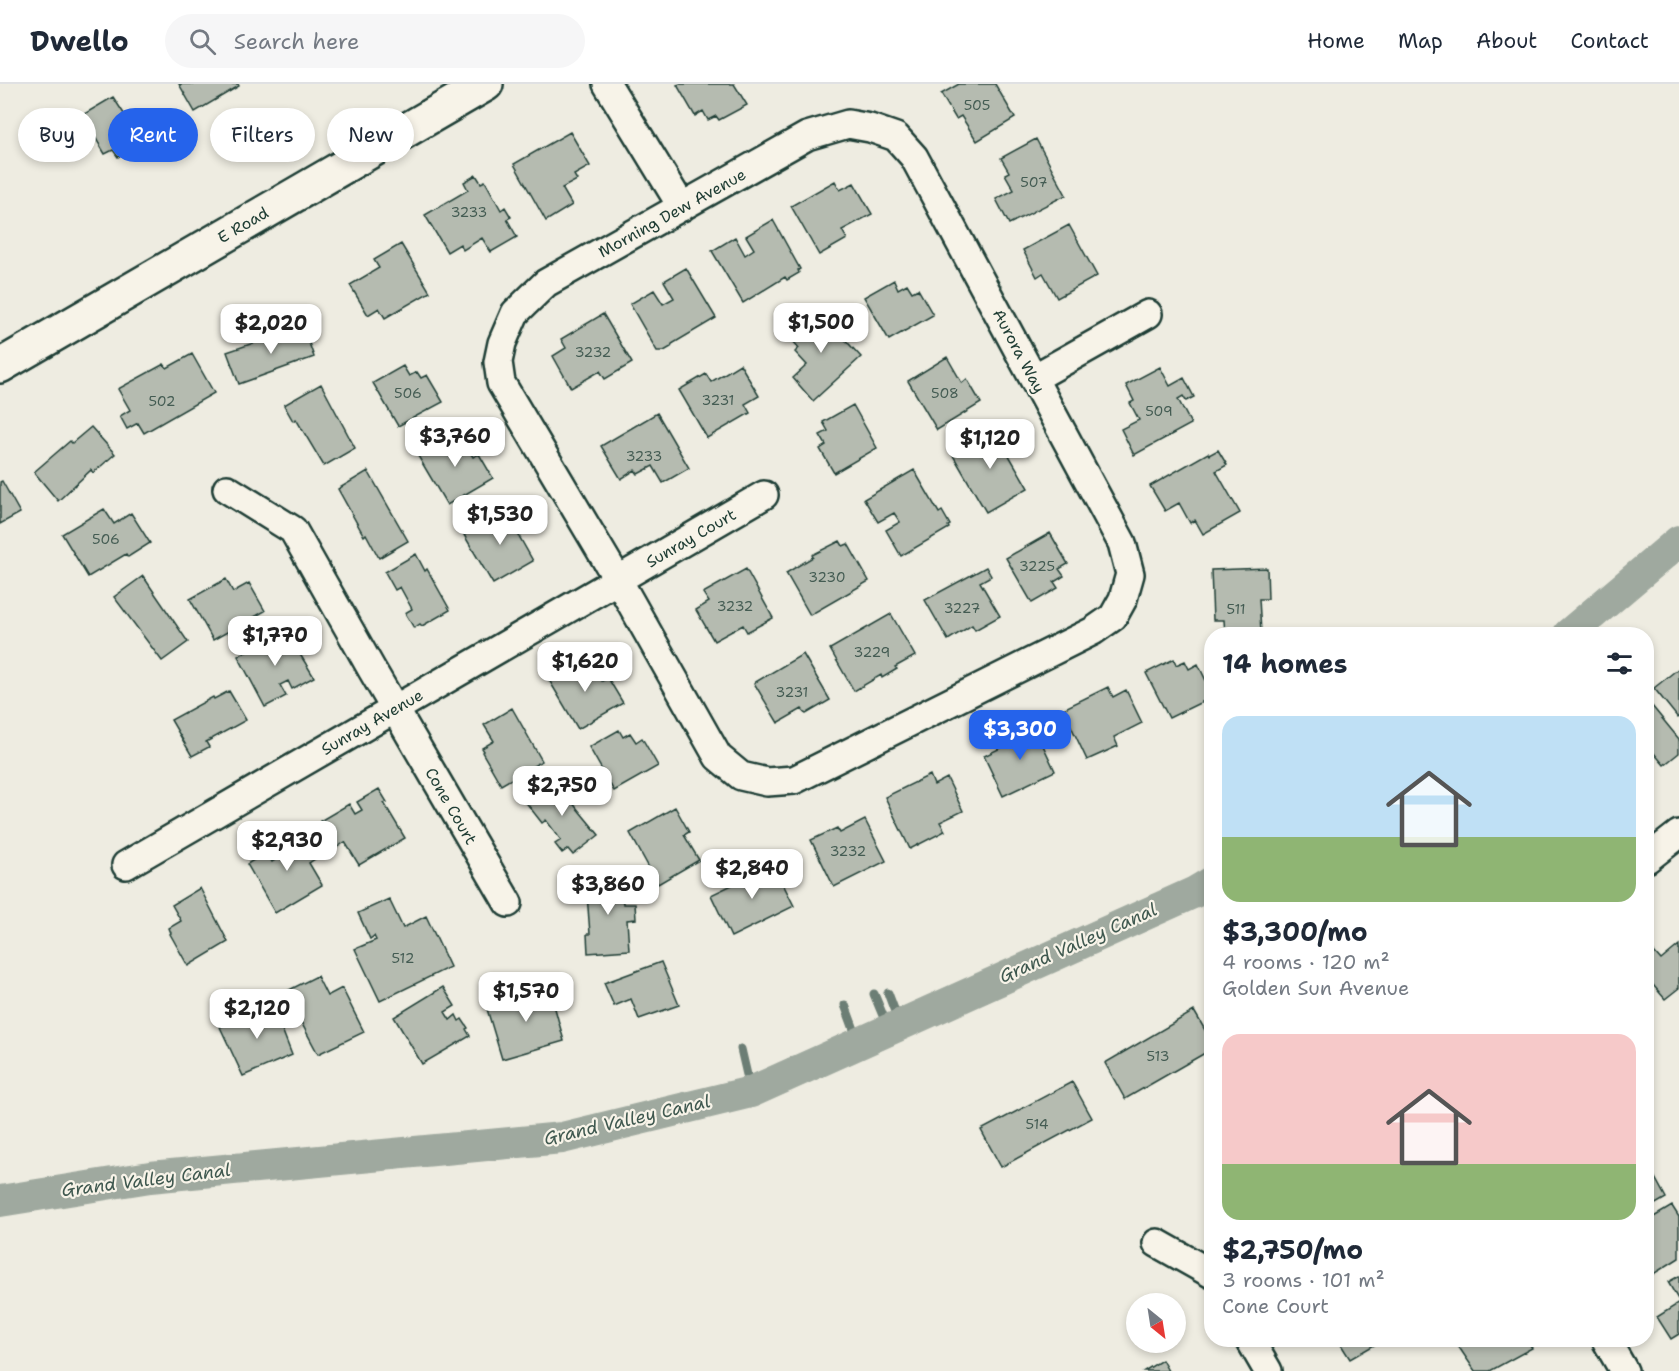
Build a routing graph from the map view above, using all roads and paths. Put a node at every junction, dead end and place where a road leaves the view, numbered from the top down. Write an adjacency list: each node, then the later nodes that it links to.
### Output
1 (486, 84): 6 (street, E Road)
2 (607, 84): 4 (street)
3 (870, 128): 4 (street, Morning Dew Avenue); 7 (street, Aurora Way)
4 (682, 207): 10 (street, Morning Dew Avenue)
5 (1148, 314): 7 (street)
6 (0, 366)
7 (1034, 378): 12 (street, Aurora Way)
8 (227, 489): 11 (street, Cone Court)
9 (764, 495): 10 (street, Sunray Court)
10 (618, 580): 11 (street, Sunray Avenue); 12 (street, Morning Dew Avenue)
11 (394, 708): 15 (street, Sunray Avenue); 16 (street, Cone Court)
12 (741, 776)
13 (1679, 834): 14 (street)
14 (1654, 854)
15 (126, 864)
16 (508, 903)
17 (1157, 1243): 18 (street)
18 (1204, 1269)
19 (1254, 1347): 21 (street)
20 (1610, 1347): 22 (street)
21 (1268, 1371)
22 (1624, 1371)

